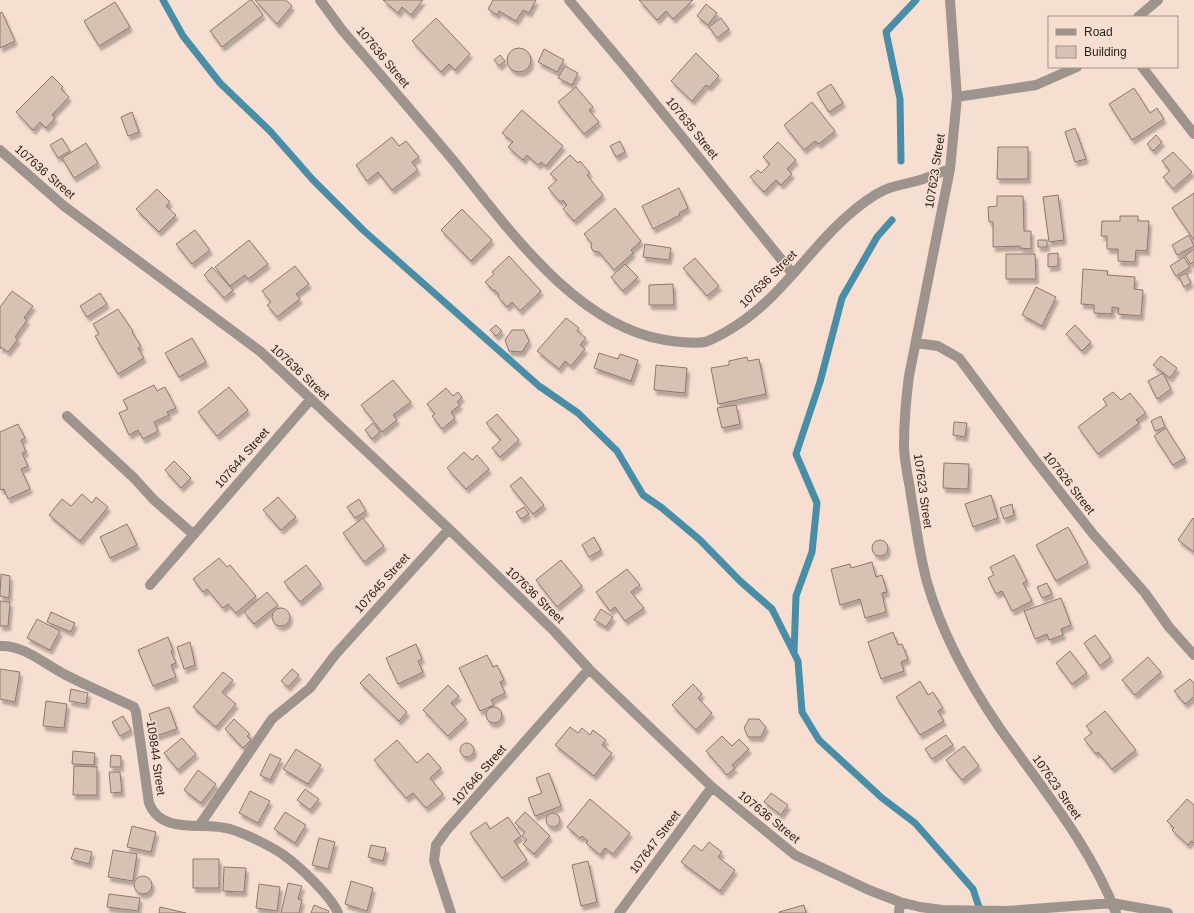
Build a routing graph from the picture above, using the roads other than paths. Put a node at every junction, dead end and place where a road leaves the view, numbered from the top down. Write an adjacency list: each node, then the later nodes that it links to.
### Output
1 (320, 0): 12 (street, 107636 Street)
2 (569, 0): 12 (street, 107635 Street)
3 (950, 0): 8 (street, 107623 Street)
4 (1158, 0): 5 (street)
5 (1139, 16)
6 (1075, 68): 8 (street)
7 (1143, 68): 9 (street)
8 (957, 97): 11 (street, 107623 Street)
9 (1194, 134)
10 (0, 150): 14 (street, 107636 Street)
11 (950, 168): 12 (street, 107636 Street); 13 (street, 107623 Street)
12 (793, 274)
13 (916, 343): 20 (street, 107626 Street); 25 (street, 107623 Street)
14 (311, 399): 16 (street, 107636 Street); 17 (street, 107644 Street)
15 (67, 416): 17 (street)
16 (449, 529): 21 (street, 107636 Street); 23 (street, 107645 Street)
17 (193, 534): 18 (street, 107644 Street)
18 (150, 585)
19 (0, 646): 23 (street, 109844 Street)
20 (1194, 655)
21 (589, 669): 22 (street, 107636 Street); 27 (street, 107646 Street)
22 (712, 787): 24 (street, 107636 Street); 28 (street, 107647 Street)
23 (198, 826): 26 (street, 109844 Street)
24 (900, 902): 25 (street, 107636 Street); 29 (street)
25 (1112, 903): 30 (street, 107623 Street); 31 (street, 107636 Street)
26 (338, 913)
27 (451, 913)
28 (619, 913)
29 (899, 913)
30 (1116, 913)
31 (1168, 913)

